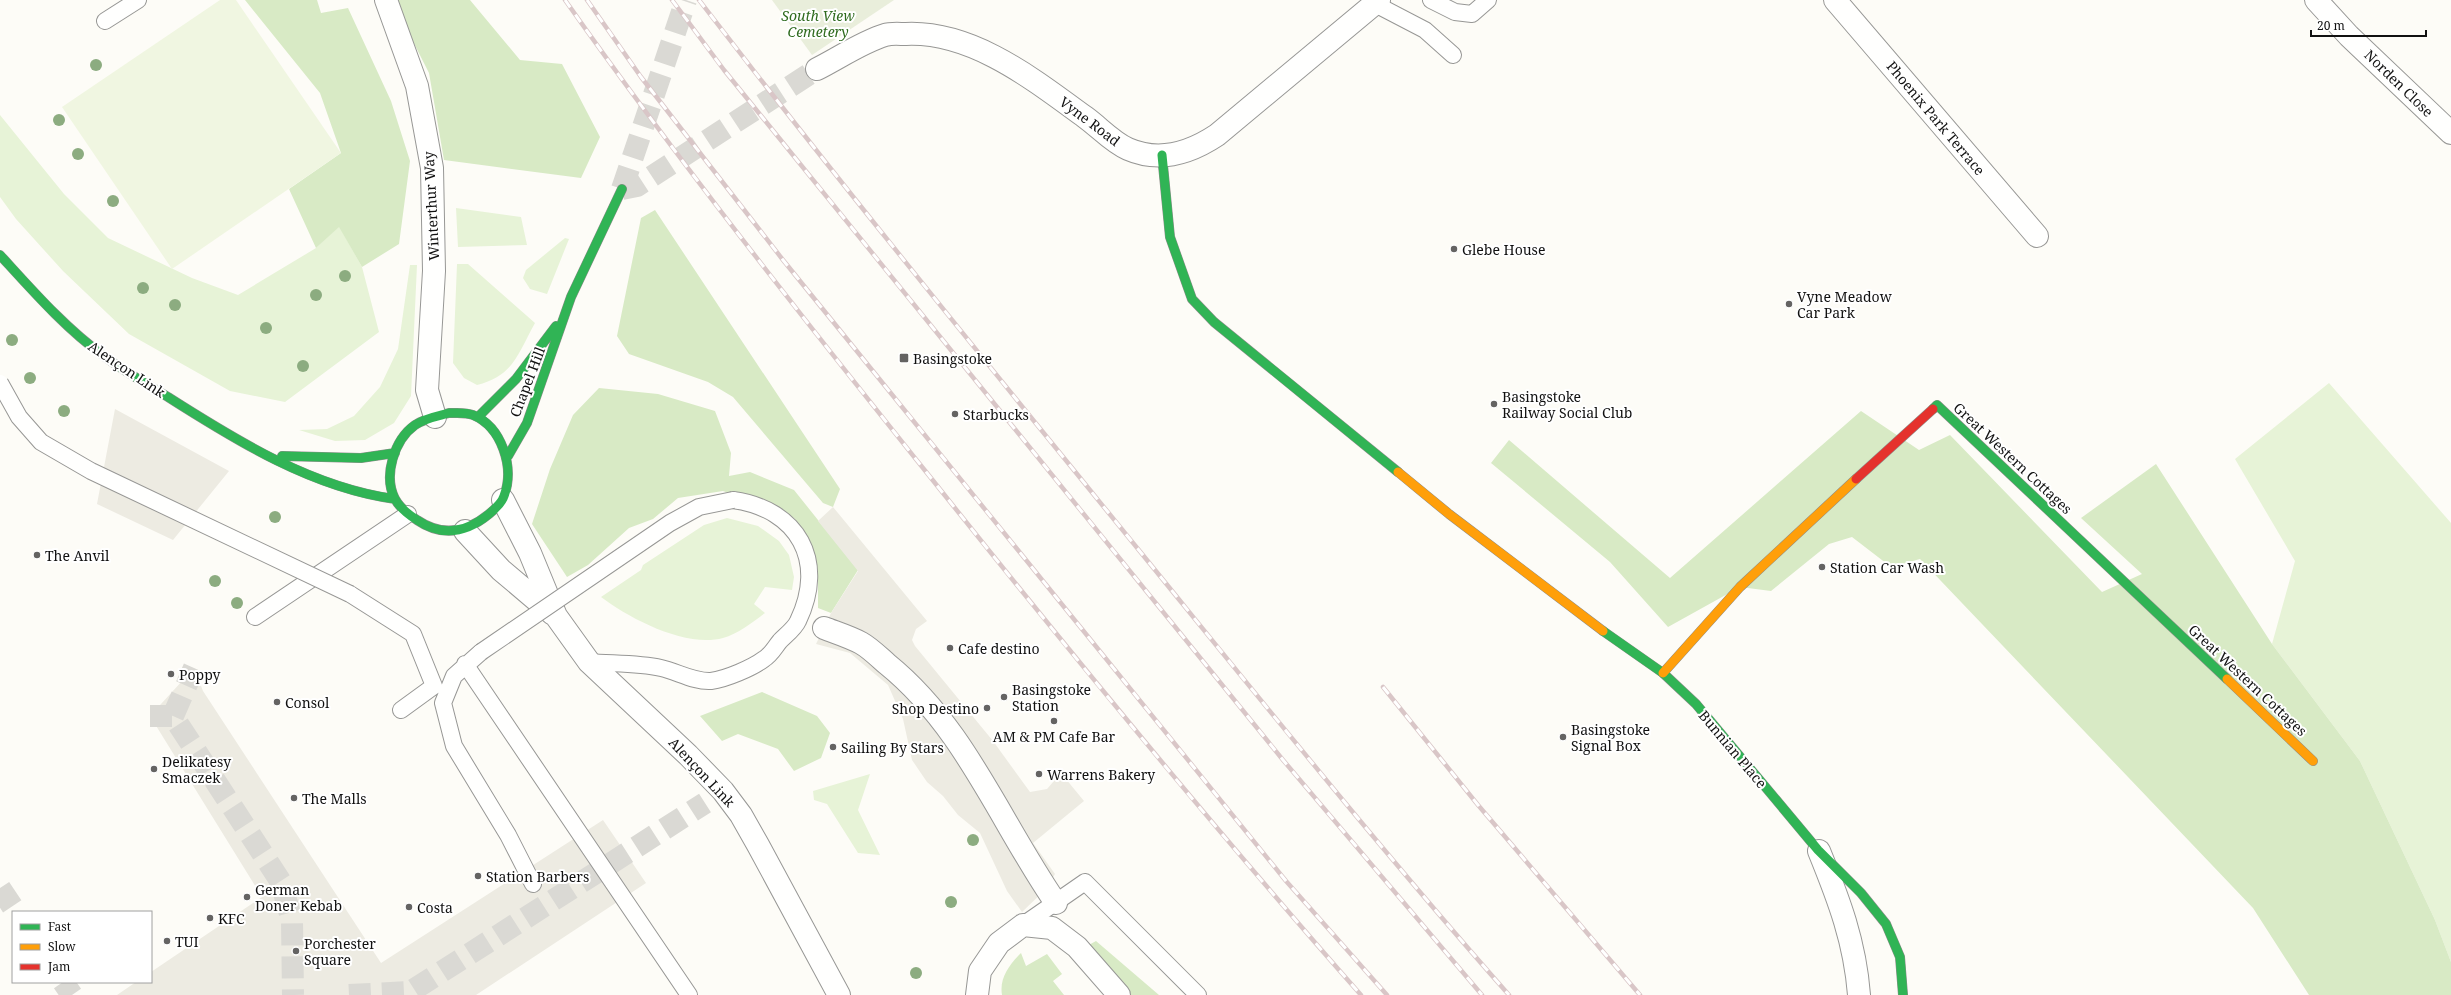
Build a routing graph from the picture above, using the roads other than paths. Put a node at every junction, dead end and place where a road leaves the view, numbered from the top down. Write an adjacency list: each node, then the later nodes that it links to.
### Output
1 (138, 0): 8 (lane)
2 (386, 0): 18 (street, Winterthur Way)
3 (1431, 0): 4 (lane)
4 (1488, 0)
5 (1835, 0): 14 (street, Phoenix Park Terrace)
6 (2316, 0): 11 (street, Norden Close)
7 (1377, 2): 9 (lane); 12 (street, Vyne Road)
8 (105, 21)
9 (1453, 55)
10 (817, 69): 12 (street, Vyne Road)
11 (2451, 133)
12 (1162, 156): 32 (street, Bunnian Place)
13 (622, 189): 16 (street, Chapel Hill)
14 (2037, 236)
15 (0, 255): 21 (street, Alençon Link)
16 (565, 314): 19 (street, Chapel Hill); 22 (street, Chapel Hill)
17 (0, 382): 33 (lane, bridge)
18 (435, 417): 19 (street); 20 (street)
19 (478, 417): 22 (street)
20 (395, 453): 21 (street, Alençon Link); 23 (street)
21 (274, 456): 23 (street, Alençon Link)
22 (508, 456): 24 (street)
23 (396, 499): 25 (street)
24 (503, 500): 26 (street); 27 (street, Alençon Link)
25 (408, 514): 26 (street); 28 (lane)
26 (465, 531): 27 (street, Alençon Link)
27 (556, 616): 30 (street, Alençon Link)
28 (255, 617)
29 (824, 628): 37 (street)
30 (588, 662): 31 (lane, bridge); 41 (street, Alençon Link)
31 (465, 664): 36 (lane); 40 (lane)
32 (1663, 673): 34 (street, Great Western Cottages); 35 (street, Bunnian Place)
33 (401, 710)
34 (2313, 761)
35 (1818, 850): 39 (street, Bunnian Place); 45 (street, Bunnian Place)
36 (533, 884)
37 (1056, 903): 38 (lane); 44 (lane)
38 (1023, 925): 42 (street); 43 (street)
39 (1908, 993)
40 (689, 995)
41 (839, 995)
42 (976, 995)
43 (1119, 995)
44 (1198, 995)
45 (1859, 995)

